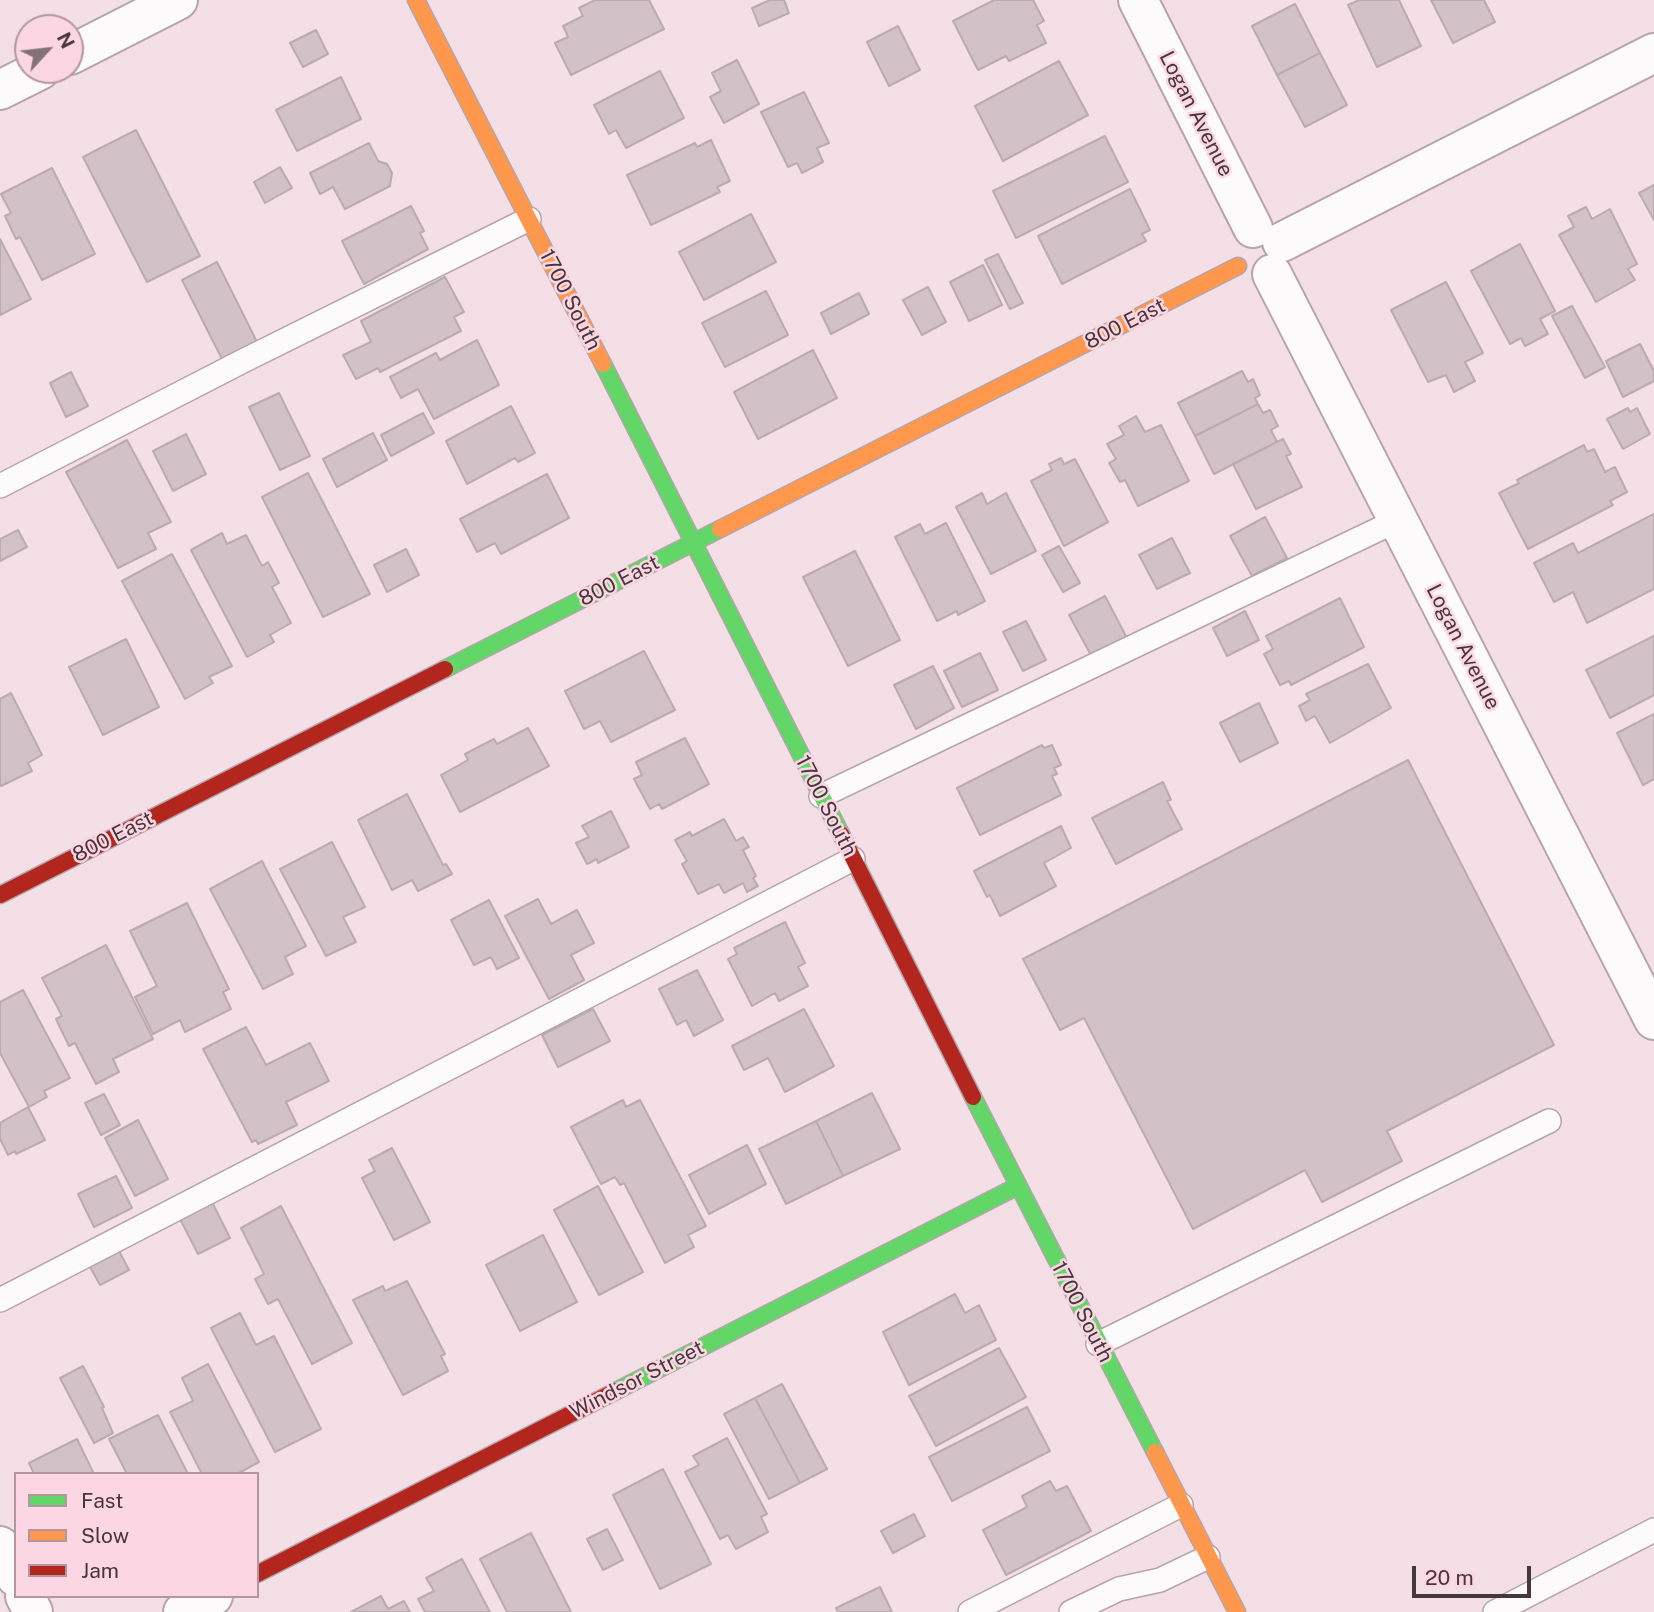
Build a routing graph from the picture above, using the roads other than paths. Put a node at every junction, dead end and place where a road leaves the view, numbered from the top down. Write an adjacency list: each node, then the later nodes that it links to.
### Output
1 (178, 0): 4 (street)
2 (416, 0): 6 (street, 1700 South)
3 (1139, 0): 7 (street, Logan Avenue)
4 (84, 48)
5 (1654, 52): 7 (street, 800 East)
6 (528, 219): 8 (lane); 10 (street, 1700 South)
7 (1261, 253): 9 (street, Logan Avenue); 10 (street, 800 East)
8 (0, 486)
9 (1398, 520): 11 (lane); 14 (street, Logan Avenue)
10 (694, 542): 11 (street, 1700 South); 13 (street, 800 East)
11 (821, 796): 12 (street, 1700 South)
12 (853, 859): 16 (street, 1700 South); 17 (lane)
13 (0, 895)
14 (1654, 1020)
15 (1549, 1121): 18 (lane)
16 (1018, 1186): 18 (street, 1700 South); 24 (street, Windsor Street)
17 (0, 1300)
18 (1098, 1344): 19 (street, 1700 South)
19 (1181, 1505): 22 (street, 1700 South); 27 (lane)
20 (1654, 1530): 30 (lane)
21 (0, 1546): 23 (street)
22 (1208, 1557): 28 (lane); 29 (street, 1700 South)
23 (14, 1573)
24 (259, 1573)
25 (209, 1598): 26 (street)
26 (183, 1612)
27 (970, 1612)
28 (1071, 1612)
29 (1237, 1612)
30 (1495, 1612)

